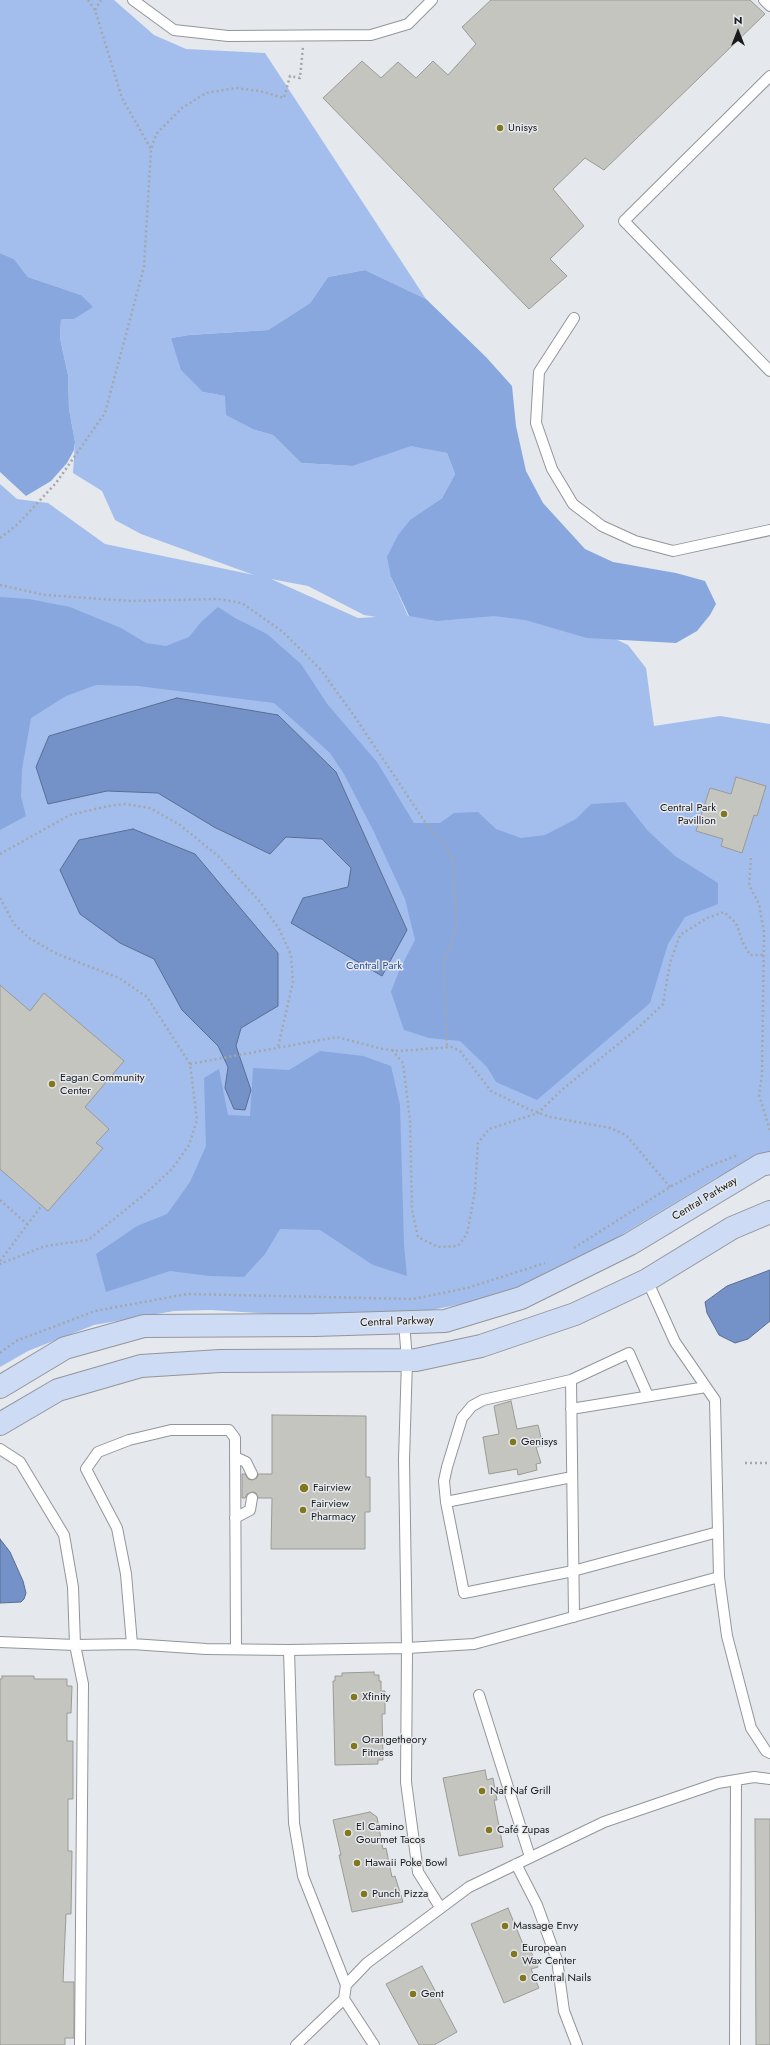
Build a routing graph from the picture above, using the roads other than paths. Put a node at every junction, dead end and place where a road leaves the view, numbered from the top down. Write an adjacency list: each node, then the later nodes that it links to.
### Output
1 (133, 0): 2 (lane)
2 (432, 0)
3 (764, 0): 4 (lane)
4 (770, 6)
5 (770, 76): 7 (lane)
6 (574, 318): 8 (lane)
7 (770, 371)
8 (770, 530)
9 (770, 1163): 12 (street, Central Parkway)
10 (770, 1212): 11 (street)
11 (647, 1280): 13 (street); 16 (lane)
12 (404, 1322): 13 (lane); 15 (street, Central Parkway)
13 (407, 1360): 19 (street); 34 (lane)
14 (571, 1380): 17 (lane); 18 (lane); 25 (lane)
15 (0, 1386)
16 (706, 1387): 17 (lane); 27 (lane)
17 (648, 1396): 18 (lane)
18 (571, 1409): 23 (lane)
19 (0, 1424)
20 (0, 1449): 33 (lane)
21 (235, 1457): 22 (lane); 26 (lane); 32 (lane)
22 (252, 1474)
23 (572, 1477): 25 (lane); 28 (lane)
24 (252, 1498): 26 (lane)
25 (446, 1502): 28 (lane)
26 (235, 1518): 35 (lane)
27 (718, 1532): 28 (lane); 29 (lane)
28 (573, 1571): 30 (lane)
29 (719, 1577): 30 (lane); 38 (lane)
30 (574, 1617): 34 (lane)
31 (0, 1642): 33 (lane)
32 (132, 1644): 33 (lane); 35 (lane)
33 (75, 1646): 46 (lane)
34 (407, 1648): 36 (lane); 43 (lane)
35 (236, 1649): 36 (lane)
36 (289, 1650): 44 (lane)
37 (479, 1695): 41 (lane)
38 (770, 1753)
39 (770, 1779): 40 (lane)
40 (736, 1780): 41 (lane); 50 (lane)
41 (530, 1858): 42 (lane)
42 (516, 1864): 43 (lane); 49 (lane)
43 (440, 1907): 44 (lane)
44 (346, 1985): 45 (lane)
45 (344, 1999): 47 (lane); 48 (lane)
46 (80, 2045)
47 (296, 2045)
48 (374, 2045)
49 (577, 2045)
50 (735, 2045)

